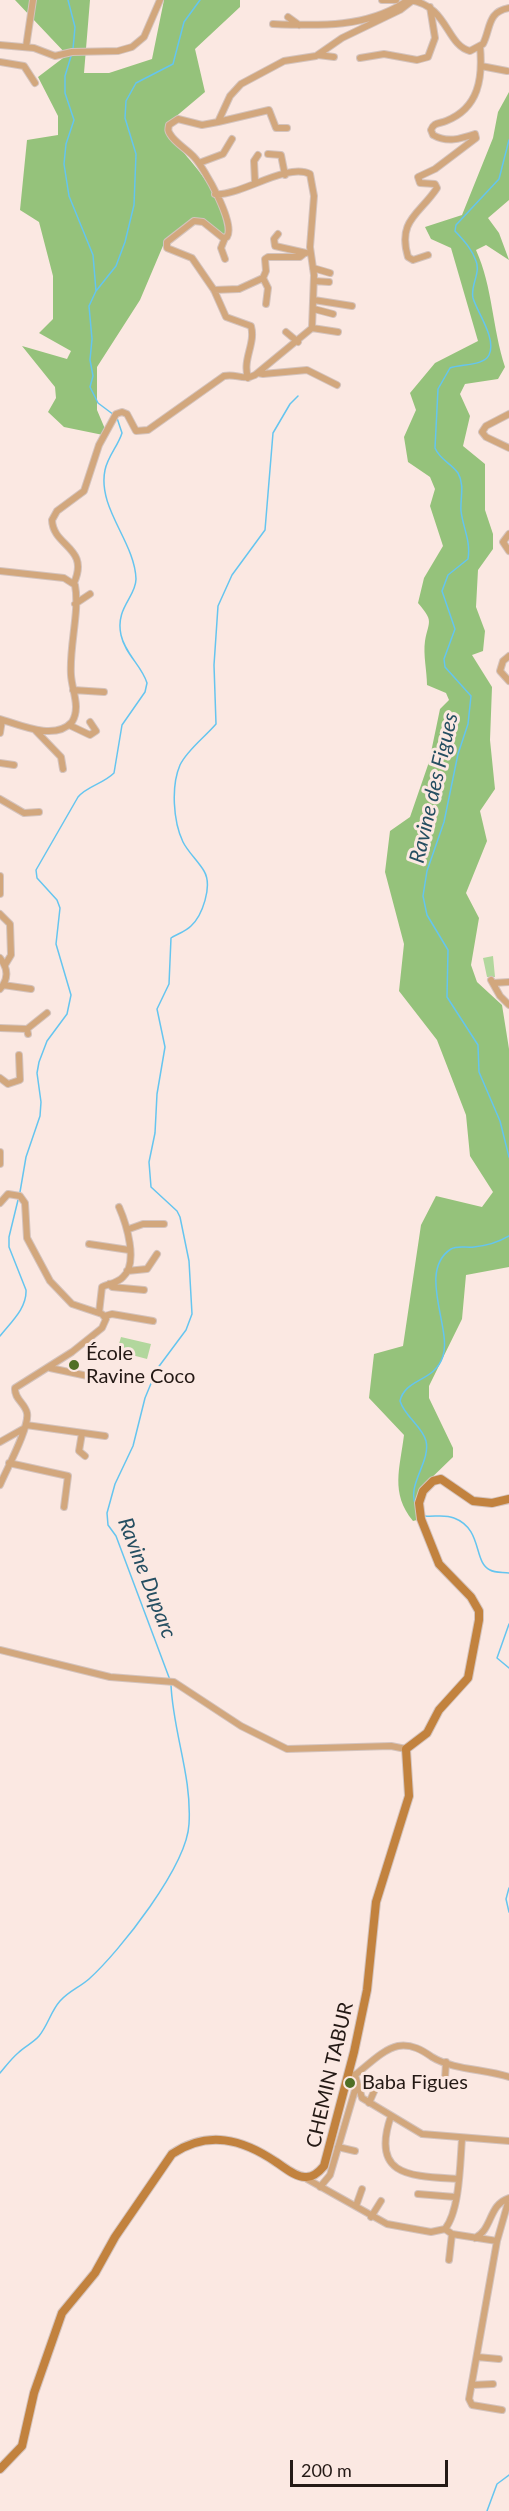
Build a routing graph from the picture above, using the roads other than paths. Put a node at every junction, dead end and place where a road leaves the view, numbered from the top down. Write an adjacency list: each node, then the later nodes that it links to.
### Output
1 (33, 0): 12 (street)
2 (160, 0): 15 (street)
3 (382, 0): 4 (street)
4 (396, 0)
5 (410, 0): 6 (street); 11 (street); 16 (street)
6 (429, 6): 14 (street); 18 (street)
7 (509, 8): 14 (street)
8 (288, 17): 11 (street)
9 (36, 24): 12 (street)
10 (273, 24): 11 (street)
11 (299, 25)
12 (29, 30): 15 (street)
13 (0, 45): 15 (street)
14 (480, 46): 20 (street)
15 (26, 47)
16 (318, 55): 17 (street); 23 (street)
17 (334, 57)
18 (360, 58)
19 (0, 62): 22 (street)
20 (481, 66): 21 (street); 35 (street)
21 (507, 71)
22 (35, 83)
23 (218, 122): 24 (street); 28 (street)
24 (287, 128)
25 (232, 139): 28 (street)
26 (267, 154): 29 (street)
27 (258, 155): 30 (street)
28 (199, 163): 31 (street)
29 (285, 176): 30 (street); 34 (street)
30 (255, 182): 31 (street)
31 (215, 194): 33 (street)
32 (278, 234): 34 (street)
33 (225, 238): 36 (street); 42 (street)
34 (308, 253): 37 (street); 39 (street)
35 (428, 255)
36 (225, 259)
37 (313, 268): 38 (street); 40 (street)
38 (330, 273)
39 (263, 278): 42 (street); 44 (street)
40 (314, 280): 41 (street); 43 (street)
41 (329, 282)
42 (214, 290): 51 (street)
43 (314, 300): 45 (street); 46 (street)
44 (267, 304)
45 (352, 306)
46 (314, 309): 47 (street); 48 (street)
47 (333, 314)
48 (312, 328): 49 (street); 50 (street)
49 (338, 332)
50 (258, 373): 51 (street); 52 (street)
51 (248, 378): 58 (street)
52 (338, 385)
53 (509, 414): 54 (street)
54 (509, 448)
55 (509, 534): 56 (street)
56 (509, 550)
57 (0, 571): 58 (street)
58 (74, 582): 60 (street)
59 (90, 594): 60 (street)
60 (75, 604): 63 (street)
61 (509, 656): 62 (street)
62 (509, 681)
63 (73, 690): 64 (street); 67 (street)
64 (104, 692)
65 (1, 720): 68 (street); 69 (street)
66 (90, 722): 67 (street)
67 (69, 725): 68 (street)
68 (35, 729): 72 (street)
69 (0, 733)
70 (0, 762): 71 (street)
71 (14, 765)
72 (63, 769)
73 (0, 799): 74 (street)
74 (39, 812)
75 (0, 876): 76 (street)
76 (0, 894)
77 (0, 914): 79 (street)
78 (0, 958): 79 (street)
79 (5, 965): 81 (street)
80 (509, 982): 83 (street)
81 (2, 987): 82 (street)
82 (31, 989)
83 (509, 1005)
84 (47, 1013): 85 (street)
85 (0, 1028)
86 (19, 1054): 87 (street)
87 (0, 1078)
88 (0, 1152): 89 (street)
89 (0, 1164)
90 (0, 1203): 100 (street)
91 (119, 1207): 93 (street)
92 (164, 1224): 93 (street)
93 (129, 1229): 95 (street)
94 (89, 1244): 95 (street)
95 (129, 1250): 97 (street)
96 (157, 1254): 97 (street)
97 (127, 1272): 98 (street)
98 (109, 1284): 99 (street); 100 (street)
99 (144, 1290)
100 (102, 1314): 101 (street); 102 (street)
101 (153, 1321)
102 (50, 1368): 103 (street); 104 (street)
103 (97, 1378)
104 (25, 1427): 105 (street); 107 (street); 109 (street)
105 (82, 1433): 106 (street); 108 (street)
106 (105, 1436)
107 (0, 1442)
108 (85, 1456)
109 (9, 1463): 110 (street); 112 (street)
110 (0, 1485)
111 (509, 1499): 114 (street)
112 (64, 1507)
113 (0, 1650): 114 (street)
114 (406, 1749): 116 (street, CHEMIN TABUR)
115 (446, 2062): 116 (street); 117 (street); 118 (street)
116 (352, 2074): 119 (street); 127 (street, CHEMIN TABUR)
117 (509, 2077)
118 (445, 2079)
119 (358, 2087): 121 (street); 125 (street)
120 (376, 2087): 121 (street)
121 (369, 2103): 122 (street)
122 (391, 2116): 123 (street); 129 (street)
123 (462, 2139): 124 (street); 129 (street)
124 (509, 2141)
125 (338, 2147): 126 (street); 130 (street)
126 (355, 2151)
127 (316, 2174): 128 (street, CHEMIN TABUR); 130 (street)
128 (303, 2178): 130 (street); 149 (street, CHEMIN TABUR)
129 (458, 2179): 133 (street)
130 (321, 2184): 136 (street)
131 (362, 2189): 136 (street)
132 (418, 2194): 133 (street)
133 (455, 2197): 139 (street)
134 (509, 2199): 138 (street); 141 (street)
135 (381, 2201): 137 (street)
136 (356, 2206): 137 (street)
137 (371, 2217): 139 (street)
138 (506, 2221): 142 (street)
139 (445, 2229): 140 (street)
140 (452, 2234): 141 (street); 143 (street)
141 (475, 2238): 142 (street)
142 (497, 2241): 144 (street)
143 (449, 2260)
144 (477, 2357): 145 (street); 147 (street)
145 (499, 2359)
146 (494, 2384): 147 (street)
147 (472, 2385): 148 (street)
148 (502, 2410)
149 (0, 2469)

